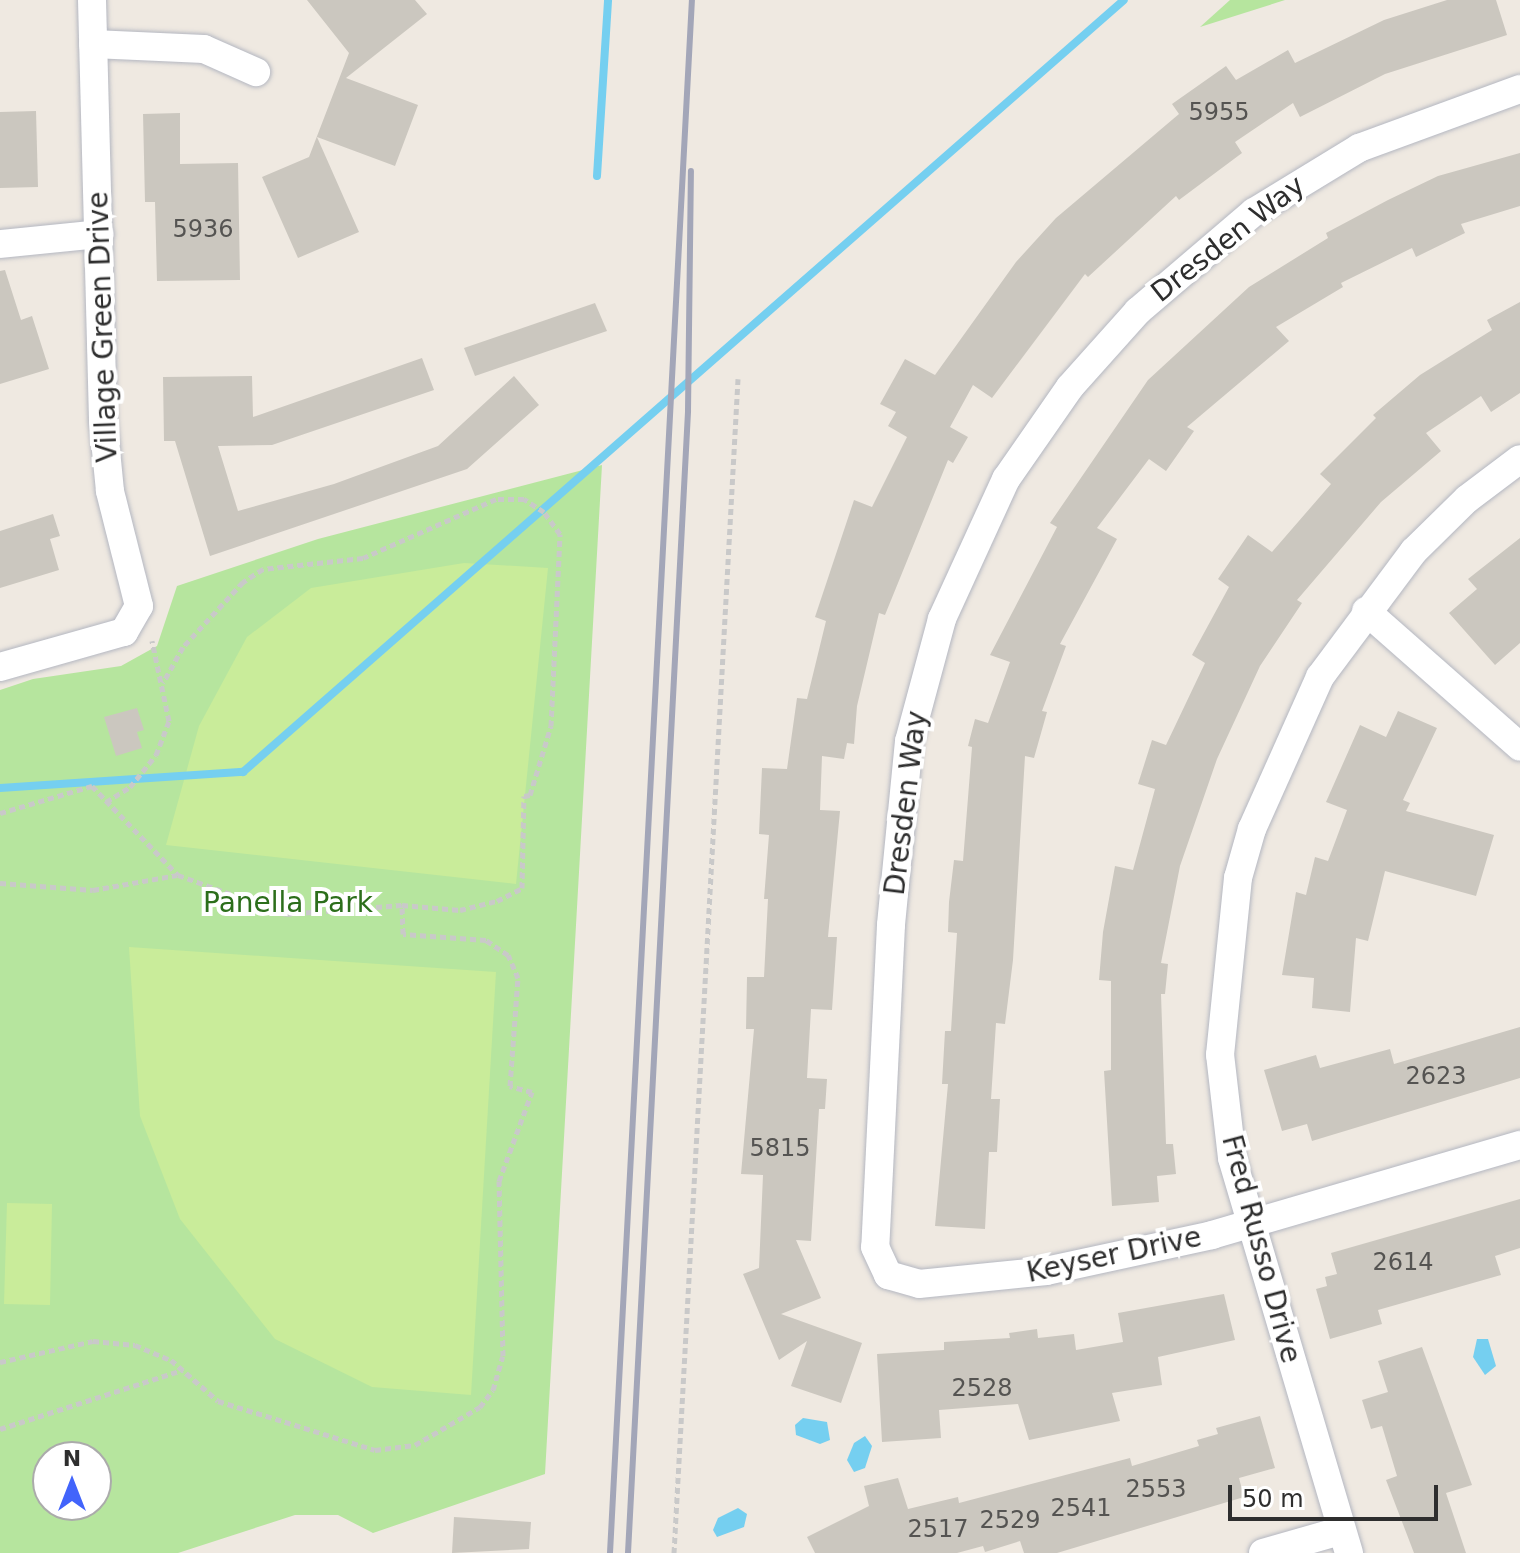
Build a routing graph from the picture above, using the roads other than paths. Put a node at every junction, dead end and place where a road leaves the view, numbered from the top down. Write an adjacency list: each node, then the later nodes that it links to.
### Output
1 (92, 0): 2 (street, Village Green Drive)
2 (93, 44): 3 (street); 5 (street, Village Green Drive)
3 (256, 72)
4 (1520, 89): 13 (street, Dresden Way)
5 (100, 234): 6 (street); 9 (street, Village Green Drive)
6 (0, 244)
7 (1520, 459): 8 (street, Fred Russo Drive)
8 (1366, 611): 10 (street); 12 (street, Fred Russo Drive)
9 (0, 667)
10 (1520, 747)
11 (1520, 1145): 12 (street, Keyser Drive)
12 (1252, 1223): 13 (street, Keyser Drive); 14 (street, Fred Russo Drive)
13 (888, 1275)
14 (1345, 1542): 15 (street)
15 (1263, 1553)

